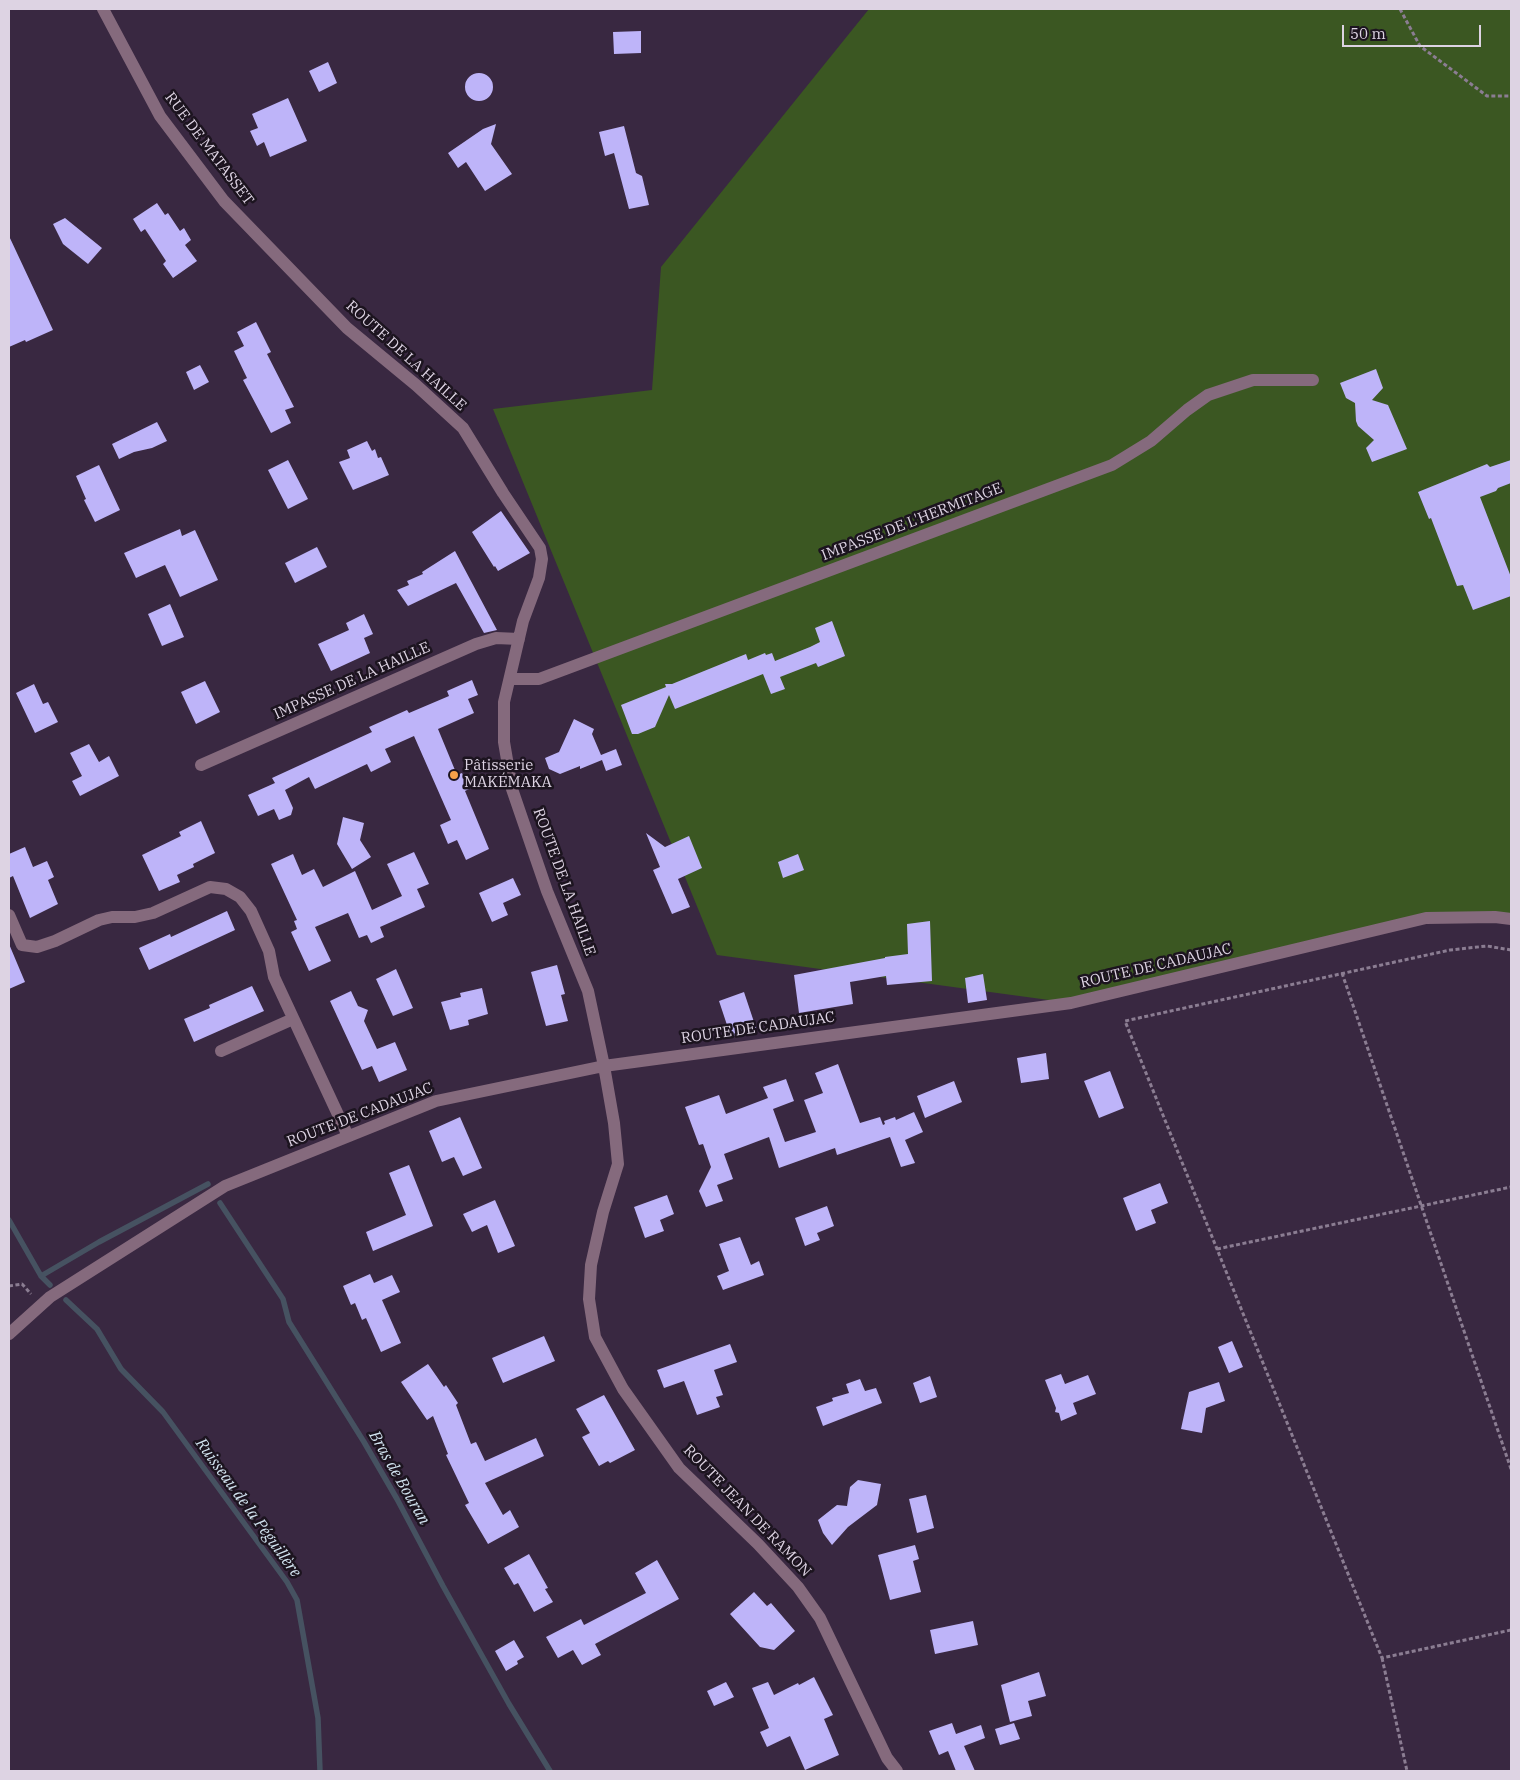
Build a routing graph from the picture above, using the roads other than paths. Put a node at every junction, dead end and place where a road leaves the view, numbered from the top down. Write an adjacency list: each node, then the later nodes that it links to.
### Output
1 (103, 9): 2 (street, RUE DE MATASSET)
2 (292, 270): 4 (street, ROUTE DE LA HAILLE)
3 (1313, 380): 5 (street, IMPASSE DE L'HERMITAGE)
4 (519, 639): 5 (street, ROUTE DE LA HAILLE); 6 (street, IMPASSE DE LA HAILLE)
5 (510, 679): 11 (street, ROUTE DE LA HAILLE)
6 (201, 766)
7 (9, 915): 9 (street)
8 (1511, 919): 11 (street, ROUTE DE CADAUJAC)
9 (293, 1019): 10 (street); 12 (street)
10 (221, 1051)
11 (604, 1066): 12 (street, ROUTE DE CADAUJAC); 14 (street, ROUTE JEAN DE RAMON)
12 (348, 1136): 13 (street, ROUTE DE CADAUJAC)
13 (9, 1334)
14 (896, 1771)

